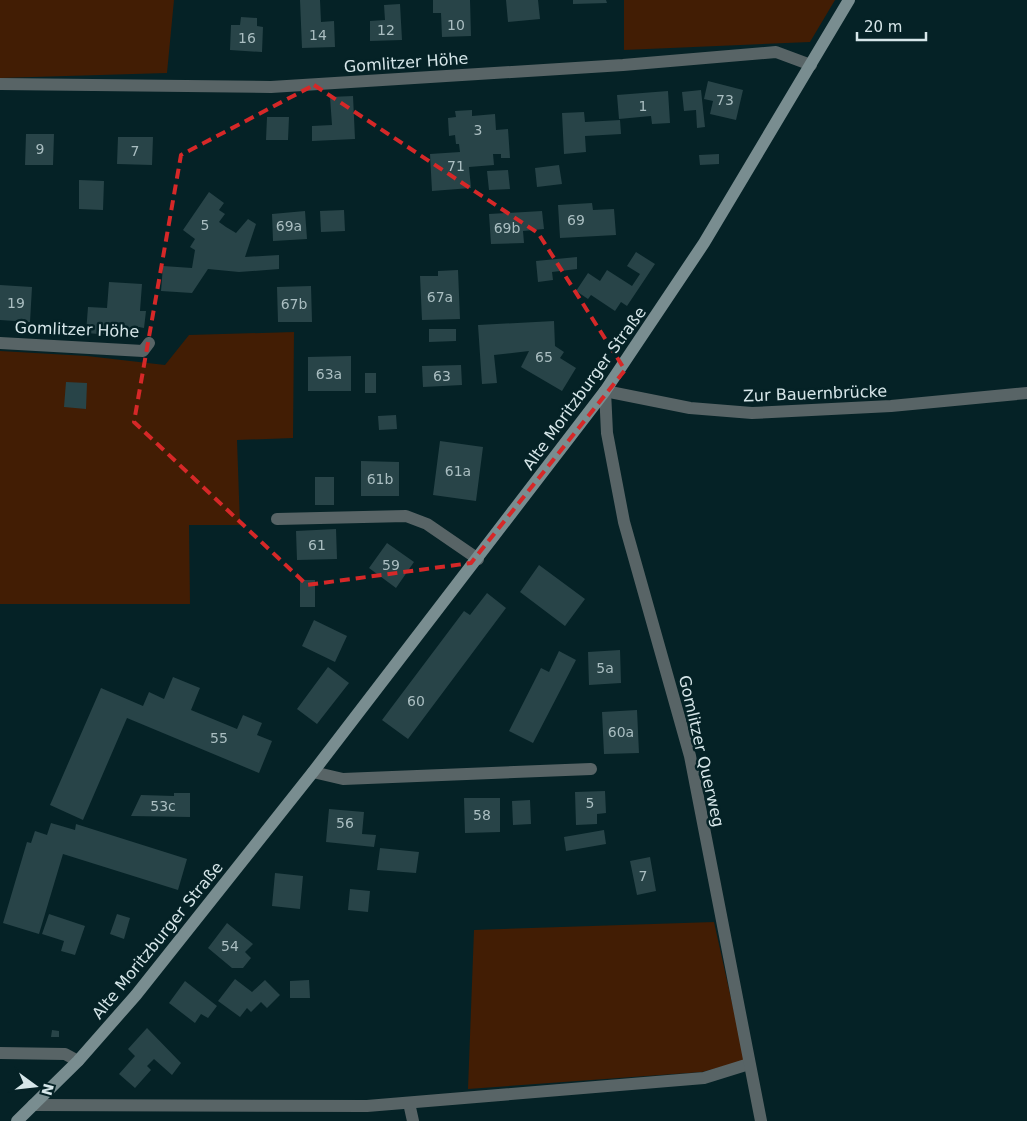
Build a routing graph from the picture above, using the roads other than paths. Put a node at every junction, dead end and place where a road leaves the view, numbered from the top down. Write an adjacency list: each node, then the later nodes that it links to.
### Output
1 (849, 0): 2 (main road, Alte Moritzburger Straße)
2 (811, 65): 3 (street, Gomlitzer Höhe); 6 (main road, Alte Moritzburger Straße)
3 (0, 84)
4 (149, 342): 5 (street, Gomlitzer Höhe)
5 (0, 343)
6 (605, 391): 7 (street, Zur Bauernbrücke); 9 (main road, Alte Moritzburger Straße); 14 (street, Gomlitzer Querweg)
7 (1027, 393)
8 (276, 519): 9 (street)
9 (478, 559): 11 (main road, Alte Moritzburger Straße)
10 (591, 769): 11 (street)
11 (313, 772): 13 (main road, Alte Moritzburger Straße)
12 (0, 1053): 13 (street)
13 (78, 1061): 16 (main road, Alte Moritzburger Straße)
14 (749, 1064): 15 (street); 19 (street, Gomlitzer Querweg)
15 (409, 1102): 16 (street); 18 (street)
16 (33, 1105): 17 (main road, Alte Moritzburger Straße)
17 (17, 1121)
18 (413, 1121)
19 (761, 1121)

